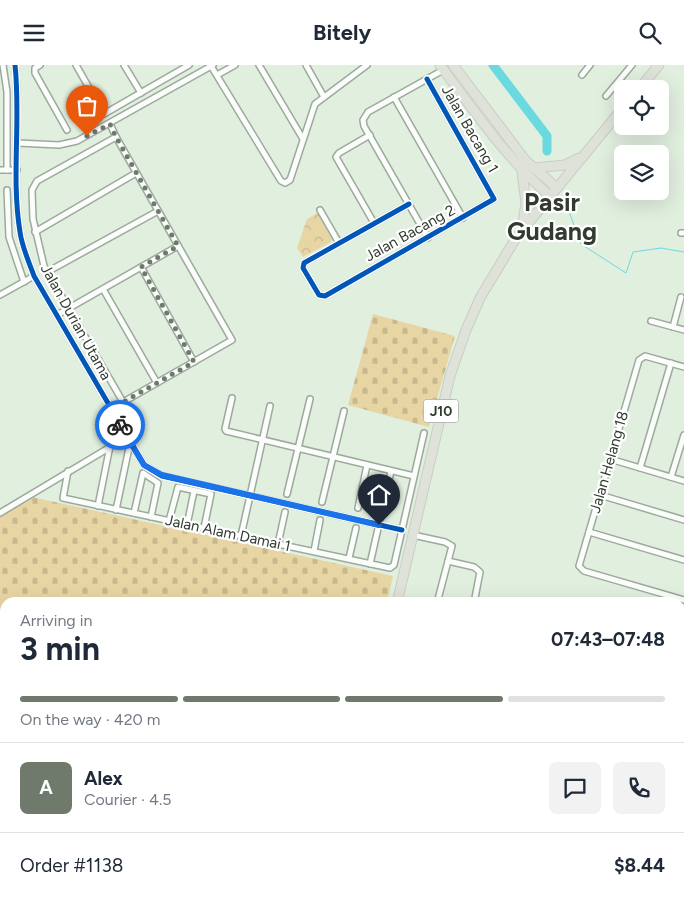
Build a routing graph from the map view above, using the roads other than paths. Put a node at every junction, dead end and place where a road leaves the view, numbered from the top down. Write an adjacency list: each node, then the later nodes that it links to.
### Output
1 (3, 65): 37 (street)
2 (15, 65): 33 (street, Jalan Durian Utama)
3 (40, 65): 29 (street)
4 (76, 65): 23 (street)
5 (124, 65): 23 (street)
6 (189, 65): 23 (street)
7 (235, 65): 19 (street)
8 (259, 65): 32 (street)
9 (306, 65): 25 (street)
10 (355, 65): 18 (street)
11 (367, 65): 18 (street)
12 (452, 65): 17 (street); 35 (main road)
13 (590, 65): 20 (street)
14 (632, 65): 24 (street)
15 (659, 65): 22 (main road)
16 (212, 66): 19 (street); 28 (street)
17 (442, 67): 21 (street); 39 (main road)
18 (359, 71): 25 (street)
19 (217, 75): 32 (street)
20 (582, 75)
21 (427, 79): 26 (street); 43 (street, Jalan Bacang 1)
22 (646, 80)
23 (140, 93)
24 (606, 96)
25 (324, 97): 32 (street)
26 (394, 97): 30 (street); 48 (street)
27 (614, 119): 34 (main road, J10)
28 (110, 124): 31 (street); 33 (street)
29 (67, 130)
30 (370, 135): 45 (street); 49 (street)
31 (116, 137): 40 (street); 50 (street)
32 (303, 139)
33 (18, 143): 38 (street, Jalan Durian Utama)
34 (585, 154): 35 (main road); 41 (main road, J10)
35 (534, 168): 41 (main road)
36 (0, 170): 37 (street)
37 (7, 170): 38 (street)
38 (17, 170): 57 (street, Jalan Durian Utama)
39 (522, 172): 44 (main road); 51 (main road)
40 (136, 173): 47 (street); 50 (street)
41 (556, 188): 44 (main road, J10)
42 (7, 190): 58 (street)
43 (491, 191): 48 (street, Jalan Bacang 2)
44 (550, 196): 51 (main road, J10)
45 (409, 204): 49 (street); 52 (street)
46 (320, 209): 53 (street)
47 (158, 211): 54 (street); 56 (street)
48 (463, 218): 52 (street, Jalan Bacang 2)
49 (374, 223): 53 (street)
50 (35, 232): 56 (street)
51 (520, 233): 114 (main road, J10)
52 (428, 238): 53 (street, Jalan Bacang 2)
53 (339, 243)
54 (178, 246): 55 (street); 67 (street)
55 (141, 267): 59 (street); 67 (street)
56 (47, 272): 62 (street)
57 (34, 276): 58 (street); 63 (street, Jalan Durian Utama)
58 (24, 282): 60 (street)
59 (103, 289): 62 (street); 70 (street)
60 (0, 295)
61 (681, 297): 65 (street)
62 (68, 308): 63 (street); 73 (street)
63 (57, 315): 75 (street, Jalan Durian Utama)
64 (651, 321): 65 (street)
65 (673, 327): 66 (street)
66 (684, 330)
67 (194, 362): 70 (street)
68 (671, 363): 69 (street); 85 (street, Jalan Helang 18); 87 (street)
69 (684, 367)
70 (157, 383): 73 (street)
71 (232, 398): 80 (street)
72 (310, 399): 83 (street)
73 (124, 402): 75 (street)
74 (270, 406): 80 (street)
75 (111, 409): 79 (street, Jalan Durian Utama)
76 (344, 411): 84 (street)
77 (424, 433): 90 (street)
78 (684, 435): 91 (street)
79 (127, 437): 81 (street, Jalan Durian Utama); 82 (street)
80 (262, 440): 83 (street); 95 (street)
81 (130, 443): 95 (street, Jalan Durian Utama); 100 (street)
82 (110, 446): 88 (street); 98 (street)
83 (298, 448): 84 (street); 94 (street)
84 (333, 457): 86 (street); 97 (street)
85 (610, 459): 87 (street); 96 (street, Jalan Helang 18)
86 (367, 465): 89 (street); 99 (street)
87 (640, 468): 91 (street)
88 (68, 471): 98 (street, Jalan Alam Damai 1); 102 (street)
89 (391, 471): 90 (street); 109 (street)
90 (414, 476): 112 (street)
91 (671, 477): 92 (street)
92 (684, 481)
93 (194, 491): 107 (street); 108 (street); 110 (street)
94 (287, 494)
95 (250, 495): 109 (street, Jalan Durian Utama); 115 (street)
96 (600, 495): 106 (street); 113 (street, Jalan Helang 18)
97 (322, 503)
98 (98, 505): 100 (street, Jalan Alam Damai 1)
99 (358, 508)
100 (116, 509): 103 (street, Jalan Alam Damai 1)
101 (285, 512): 116 (street)
102 (0, 513)
103 (134, 513): 104 (street, Jalan Alam Damai 1); 104 (street)
104 (151, 517): 107 (street, Jalan Alam Damai 1)
105 (320, 520): 117 (street)
106 (684, 520)
107 (169, 521): 108 (street, Jalan Alam Damai 1)
108 (187, 525): 110 (street, Jalan Alam Damai 1)
109 (379, 525): 112 (street, Jalan Durian Utama); 121 (street)
110 (204, 528): 115 (street, Jalan Alam Damai 1)
111 (356, 528): 118 (street)
112 (402, 530): 121 (street, Jalan Alam Damai 1)
113 (589, 532): 119 (street); 125 (street, Jalan Helang 18)
114 (412, 534): 120 (street); 122 (main road, J10)
115 (240, 535): 116 (street, Jalan Alam Damai 1)
116 (278, 544): 117 (street, Jalan Alam Damai 1)
117 (314, 551): 118 (street, Jalan Alam Damai 1)
118 (349, 558): 121 (street, Jalan Alam Damai 1)
119 (684, 560)
120 (448, 561): 123 (street); 124 (street)
121 (370, 564)
122 (398, 597)
123 (439, 597)
124 (475, 597)
125 (674, 597)

